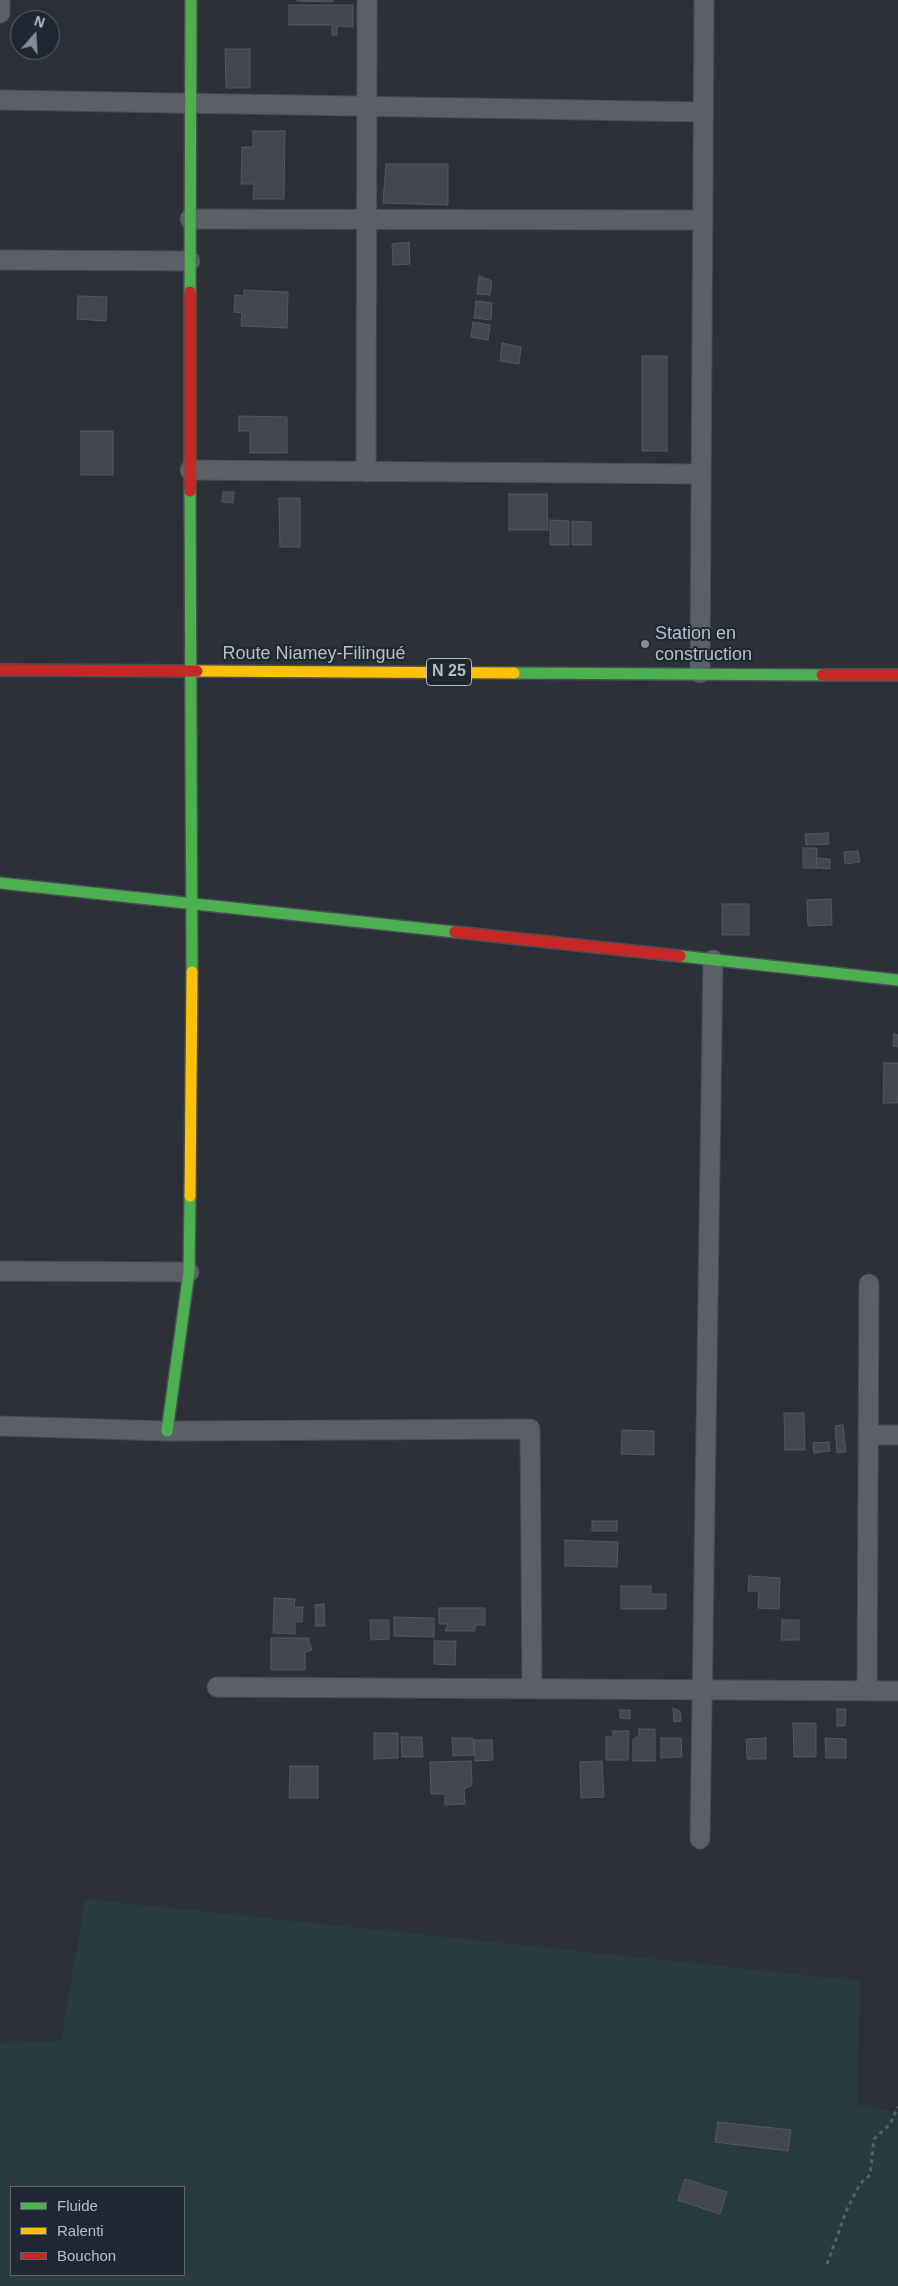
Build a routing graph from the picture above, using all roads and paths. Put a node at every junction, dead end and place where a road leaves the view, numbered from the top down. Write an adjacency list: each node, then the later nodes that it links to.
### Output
1 (0, 0): 5 (street)
2 (191, 0): 7 (street)
3 (367, 0): 8 (street)
4 (704, 0): 9 (street)
5 (0, 13)
6 (0, 100): 7 (street)
7 (191, 103): 8 (street); 10 (street)
8 (367, 106): 9 (street); 11 (street)
9 (703, 112): 12 (street)
10 (190, 219): 11 (street); 14 (street)
11 (366, 219): 12 (street); 16 (street)
12 (702, 220): 17 (street)
13 (0, 260): 14 (street)
14 (190, 262): 15 (street)
15 (190, 470): 16 (street); 19 (street)
16 (366, 472): 17 (street)
17 (701, 474): 20 (street)
18 (0, 670): 19 (street, Route Niamey-Filingué / N 25)
19 (189, 672): 20 (street, Route Niamey-Filingué / N 25); 23 (street)
20 (700, 673): 21 (street, Route Niamey-Filingué / N 25)
21 (898, 675)
22 (0, 883): 23 (street)
23 (193, 904): 24 (street); 27 (street)
24 (713, 960): 25 (street); 35 (street)
25 (898, 980)
26 (0, 1271): 27 (street)
27 (190, 1272): 30 (street)
28 (869, 1284): 31 (street)
29 (0, 1426): 30 (street)
30 (167, 1431): 34 (street)
31 (868, 1435): 32 (street); 36 (street)
32 (898, 1435)
33 (217, 1687): 34 (street)
34 (532, 1689): 35 (street)
35 (702, 1690): 36 (street); 38 (street)
36 (867, 1691): 37 (street)
37 (898, 1691)
38 (700, 1839)
39 (898, 2107): 40 (path)
40 (827, 2264)

